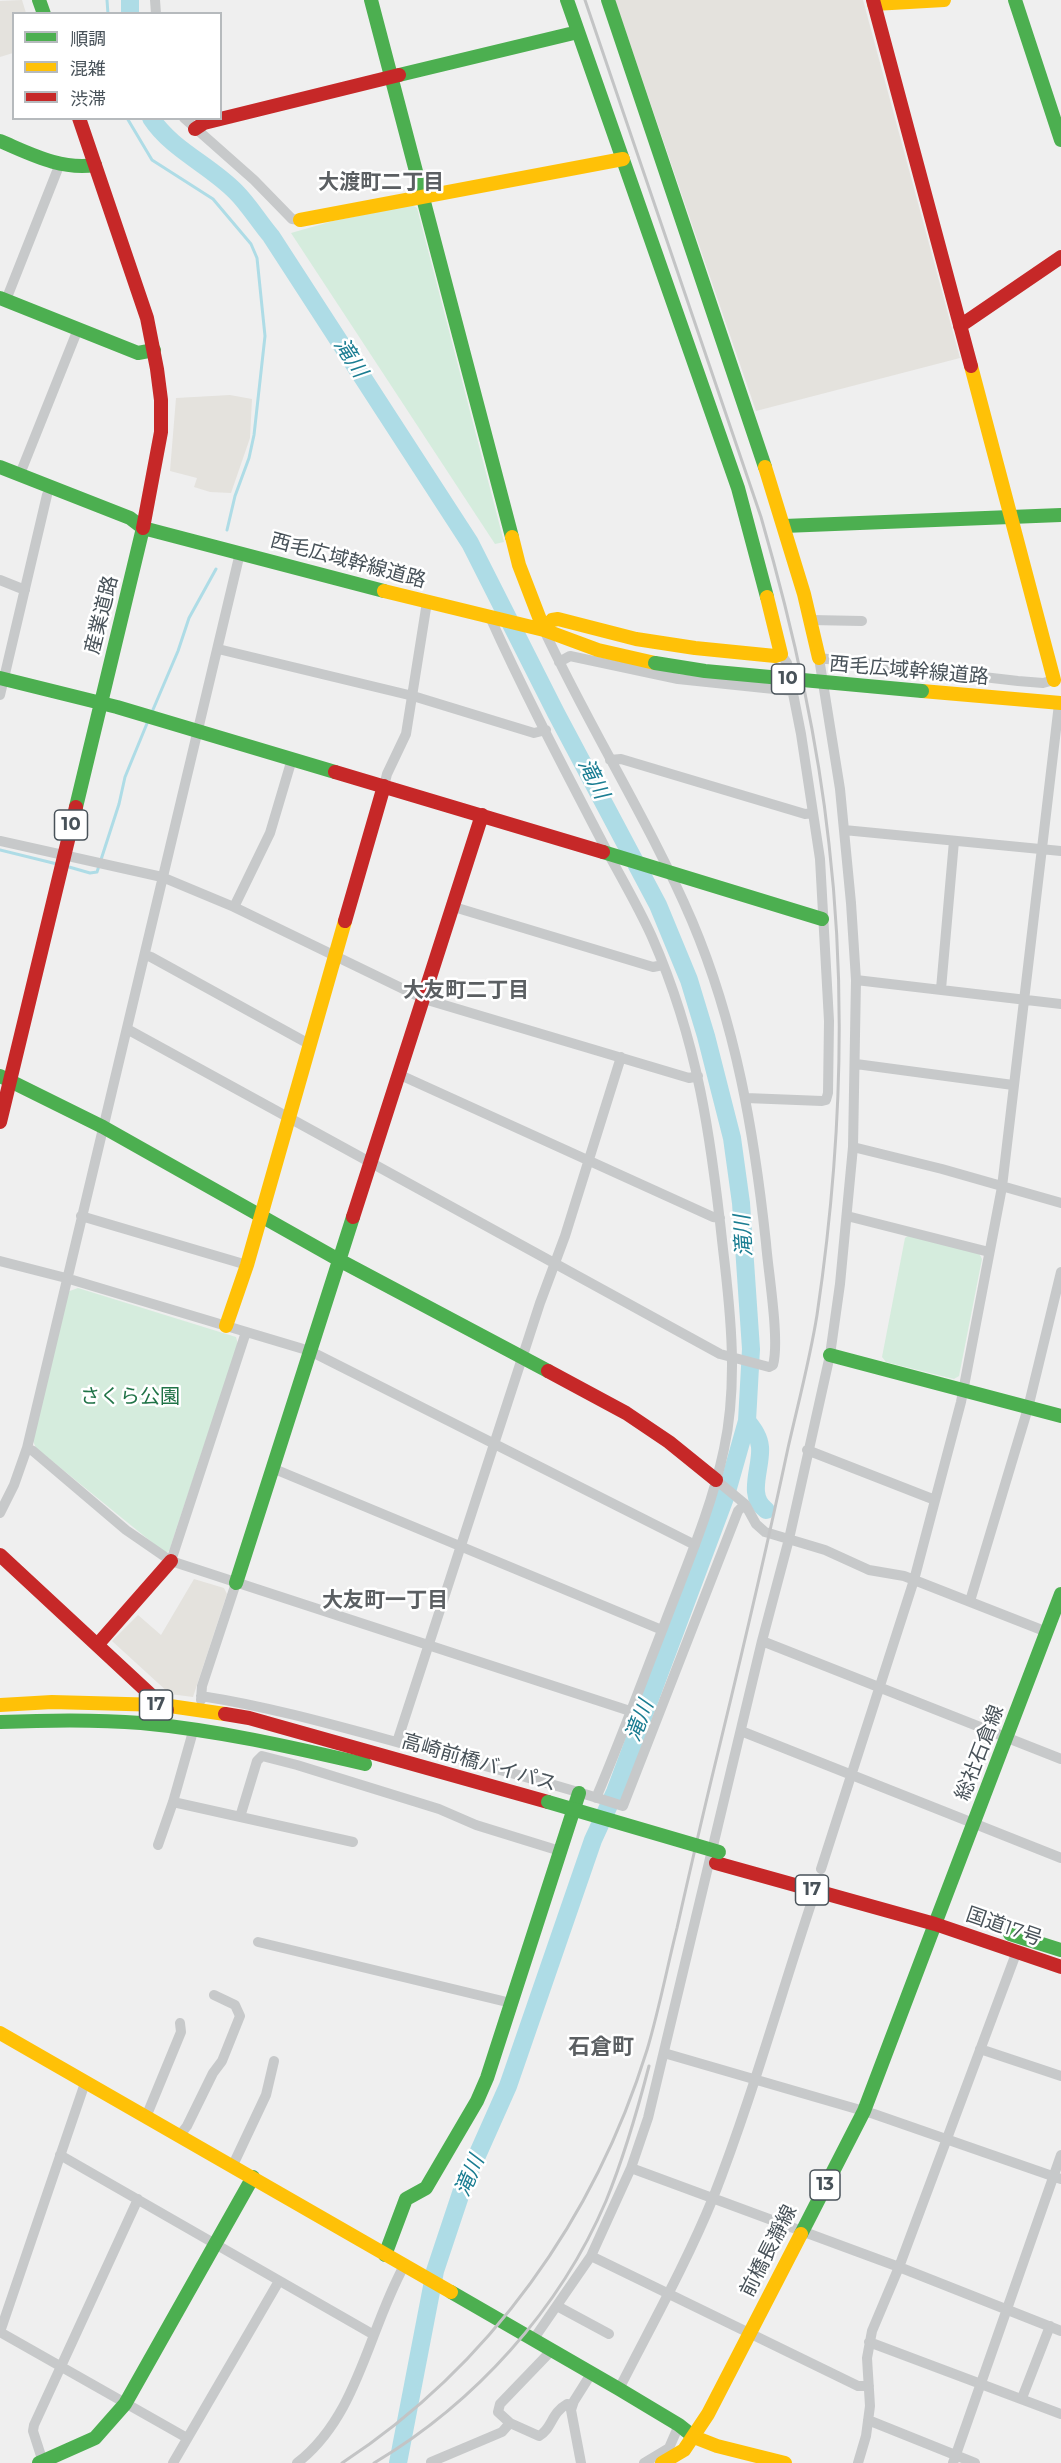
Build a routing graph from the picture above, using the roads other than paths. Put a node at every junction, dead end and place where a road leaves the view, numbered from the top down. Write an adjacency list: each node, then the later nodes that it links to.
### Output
1 (371, 0): 8 (main road)
2 (567, 0): 7 (main road)
3 (608, 0): 32 (main road)
4 (944, 0): 6 (main road)
5 (1015, 0): 14 (main road)
6 (873, 2): 23 (main road)
7 (578, 32): 8 (main road); 16 (main road)
8 (391, 78): 9 (main road); 19 (main road)
9 (222, 119)
10 (80, 120): 17 (main road, 産業道路)
11 (186, 120): 13 (street)
12 (216, 120): 13 (main road)
13 (195, 129): 20 (street)
14 (1061, 140)
15 (1, 142): 18 (main road)
16 (623, 159): 19 (main road); 43 (main road)
17 (95, 165): 18 (main road); 25 (main road, 産業道路)
18 (60, 166): 22 (street)
19 (423, 198): 20 (main road); 41 (main road)
20 (300, 220)
21 (1061, 257): 23 (main road)
22 (3, 299): 24 (main road)
23 (960, 326): 31 (main road)
24 (78, 329): 25 (main road); 27 (street)
25 (154, 350): 33 (main road, 産業道路)
26 (0, 466): 27 (main road, 西毛広域幹線道路)
27 (20, 474): 33 (main road, 西毛広域幹線道路)
28 (0, 476): 29 (main road, 西毛広域幹線道路)
29 (47, 495): 33 (main road, 西毛広域幹線道路); 36 (street)
30 (1061, 515): 31 (main road)
31 (1011, 518): 32 (main road); 47 (main road)
32 (784, 526): 39 (main road)
33 (143, 528): 34 (main road, 西毛広域幹線道路 / 10); 52 (main road, 産業道路 / 10)
34 (240, 553): 37 (main road, 西毛広域幹線道路 / 10); 42 (street)
35 (0, 580): 36 (street)
36 (25, 590): 46 (street)
37 (427, 602): 38 (main road, 西毛広域幹線道路 / 10); 51 (street)
38 (493, 618): 41 (main road, 西毛広域幹線道路 / 10); 55 (street)
39 (811, 620): 40 (street); 44 (main road)
40 (862, 621)
41 (539, 629): 43 (main road); 45 (street); 53 (main road, 西毛広域幹線道路 / 10, bridge)
42 (218, 649): 51 (street); 54 (street)
43 (781, 654): 48 (street)
44 (819, 658): 47 (street); 49 (street)
45 (559, 662): 48 (street); 57 (street)
46 (2, 679): 50 (street); 52 (main road)
47 (1054, 680)
48 (793, 691): 59 (street)
49 (824, 691): 53 (street); 61 (street)
50 (0, 695)
51 (413, 696): 55 (street); 58 (street)
52 (101, 703): 54 (main road); 67 (main road, 産業道路 / 10)
53 (1060, 703): 64 (street)
54 (197, 730): 56 (main road); 69 (street)
55 (546, 730): 66 (street)
56 (292, 759): 58 (main road); 70 (street)
57 (610, 760): 59 (street); 68 (street)
58 (384, 786): 60 (main road); 74 (main road)
59 (813, 813): 72 (street)
60 (482, 815): 66 (main road); 71 (main road)
61 (844, 830): 63 (street); 76 (street)
62 (0, 841): 67 (street)
63 (954, 841): 64 (street); 77 (street)
64 (1042, 849): 65 (street); 79 (street)
65 (1061, 851)
66 (612, 854): 68 (main road); 75 (street)
67 (64, 856): 69 (street); 87 (main road, 産業道路 / 10)
68 (663, 870): 72 (main road); 89 (street)
69 (162, 877): 70 (street); 73 (street)
70 (234, 907): 74 (street)
71 (454, 907): 75 (street); 78 (main road)
72 (822, 919): 89 (street)
73 (145, 955): 81 (street); 82 (street)
74 (335, 957): 78 (street); 82 (main road)
75 (663, 965): 86 (street)
76 (856, 980): 77 (street); 84 (street)
77 (941, 989): 79 (street)
78 (424, 999): 83 (street); 85 (main road)
79 (1024, 1000): 80 (street); 88 (street)
80 (1061, 1004)
81 (127, 1029): 90 (street); 92 (street)
82 (309, 1044): 90 (main road)
83 (621, 1057): 86 (street); 94 (street)
84 (856, 1064): 88 (street); 93 (street)
85 (399, 1074): 94 (street); 95 (main road)
86 (698, 1076): 101 (street)
87 (5, 1078): 91 (main road, 産業道路 / 10); 92 (main road)
88 (1013, 1085): 96 (street)
89 (746, 1098): 114 (street)
90 (289, 1118): 95 (street); 99 (main road)
91 (0, 1122)
92 (103, 1127): 98 (street); 99 (main road)
93 (853, 1147): 96 (street); 100 (street)
94 (589, 1160): 101 (street); 106 (street)
95 (370, 1164): 103 (main road); 106 (street)
96 (1002, 1187): 97 (street); 102 (street)
97 (1061, 1203)
98 (81, 1216): 105 (street); 108 (street)
99 (260, 1216): 103 (main road); 105 (main road)
100 (847, 1216): 102 (street); 112 (street)
101 (720, 1218): 114 (street)
102 (989, 1252): 115 (street)
103 (339, 1260): 111 (main road); 113 (main road)
104 (0, 1261): 108 (street)
105 (247, 1265): 109 (main road)
106 (555, 1265): 113 (street); 114 (street)
107 (1061, 1272): 116 (street)
108 (66, 1278): 109 (street); 119 (street)
109 (226, 1326): 110 (street)
110 (246, 1332): 111 (street); 130 (street)
111 (310, 1351): 118 (street); 121 (main road)
112 (830, 1355): 115 (main road); 120 (street)
113 (522, 1359): 118 (street); 122 (main road)
114 (734, 1359): 122 (street)
115 (962, 1390): 116 (main road); 124 (street)
116 (1028, 1408): 117 (main road); 134 (street)
117 (1061, 1416)
118 (495, 1444): 127 (street); 128 (street)
119 (27, 1448): 125 (street); 130 (street)
120 (807, 1450): 124 (street); 126 (street)
121 (272, 1468): 127 (street); 132 (main road)
122 (718, 1481): 123 (street); 128 (street)
123 (741, 1500): 126 (street); 154 (street)
124 (935, 1500): 131 (street)
125 (0, 1513)
126 (789, 1539): 131 (street); 137 (street)
127 (462, 1545): 135 (street); 139 (street)
128 (695, 1545): 135 (street)
129 (0, 1555): 138 (main road)
130 (171, 1562): 132 (street); 138 (main road)
131 (914, 1580): 134 (street); 140 (street)
132 (236, 1583): 139 (street); 141 (street)
133 (1061, 1594): 136 (main road, 総社石倉線)
134 (970, 1601): 136 (street)
135 (662, 1630): 144 (street)
136 (1047, 1632): 149 (main road, 総社石倉線)
137 (762, 1641): 140 (street); 148 (street)
138 (98, 1644): 143 (main road)
139 (430, 1646): 144 (street); 150 (street)
140 (879, 1688): 149 (street); 152 (street)
141 (200, 1703): 143 (main road, 高崎前橋バイパス / 17); 150 (street); 156 (main road, 高崎前橋バイパス / 17)
142 (0, 1705): 143 (main road, 高崎前橋バイパス / 17)
143 (163, 1705): 146 (main road)
144 (630, 1711): 154 (street)
145 (0, 1722): 146 (main road, 高崎前橋バイパス / 17)
146 (178, 1725): 147 (main road, 高崎前橋バイパス / 17)
147 (194, 1728): 155 (street); 156 (main road, 高崎前橋バイパス / 17)
148 (741, 1731): 152 (street); 177 (street)
149 (1007, 1738): 151 (street); 158 (main road, 総社石倉線)
150 (397, 1742): 153 (street)
151 (1061, 1759)
152 (852, 1774): 158 (street); 163 (street)
153 (579, 1793): 154 (street); 161 (main road)
154 (598, 1798)
155 (173, 1802): 157 (street); 160 (street)
156 (546, 1808): 165 (main road, 高崎前橋バイパス / 17, bridge)
157 (240, 1816): 159 (street); 161 (street)
158 (974, 1823): 162 (street); 165 (main road, 総社石倉線)
159 (353, 1842)
160 (158, 1845)
161 (560, 1851): 173 (main road)
162 (1061, 1858)
163 (821, 1869)
164 (812, 1901): 180 (street)
165 (937, 1918): 166 (main road, 国道17号 / 17); 170 (main road, 国道17号 / 17); 182 (main road, 前橋長瀞線 / 13)
166 (979, 1924)
167 (1002, 1931): 169 (main road, 国道17号)
168 (258, 1942): 173 (street)
169 (1060, 1946)
170 (1017, 1951): 171 (main road, 国道17号 / 17); 176 (street)
171 (1061, 1967)
172 (214, 1995): 184 (street)
173 (511, 2003): 196 (main road)
174 (180, 2023): 183 (street)
175 (0, 2033): 181 (main road)
176 (980, 2049): 179 (street); 185 (street)
177 (664, 2053): 180 (street); 189 (street)
178 (274, 2061): 188 (street)
179 (1061, 2076)
180 (754, 2080): 182 (street); 193 (street)
181 (85, 2083): 183 (main road); 186 (street)
182 (864, 2111): 185 (street); 194 (main road, 前橋長瀞線 / 13)
183 (146, 2117): 184 (main road)
184 (180, 2135): 188 (main road)
185 (947, 2139): 191 (street); 199 (street)
186 (60, 2155): 192 (street); 206 (street)
187 (1061, 2155): 191 (street)
188 (232, 2165): 190 (main road)
189 (632, 2168): 193 (street); 197 (street)
190 (253, 2177): 195 (main road); 196 (main road)
191 (1057, 2178): 203 (street)
192 (138, 2199): 195 (street); 213 (street)
193 (712, 2199): 194 (street); 201 (street)
194 (801, 2232): 199 (street); 208 (main road, 前橋長瀞線 / 13)
195 (216, 2244): 200 (street); 219 (main road)
196 (385, 2255): 198 (main road)
197 (591, 2256): 201 (street); 202 (street)
198 (404, 2266): 209 (street); 210 (main road)
199 (899, 2267): 203 (street); 211 (street)
200 (279, 2281): 209 (street); 226 (street)
201 (669, 2294): 208 (street); 217 (street)
202 (557, 2306): 207 (street); 210 (street)
203 (1005, 2310): 204 (street); 215 (street)
204 (1050, 2326): 205 (street); 218 (street)
205 (1061, 2331)
206 (0, 2332): 213 (street)
207 (609, 2334)
208 (749, 2334): 216 (street); 225 (main road, 前橋長瀞線 / 13)
209 (374, 2335): 231 (street)
210 (533, 2340): 212 (main road)
211 (868, 2342): 215 (street); 216 (street)
212 (552, 2350): 214 (main road); 223 (street)
213 (61, 2366): 219 (street); 228 (street)
214 (591, 2374): 217 (main road); 220 (street)
215 (981, 2383): 218 (street); 227 (street)
216 (869, 2386): 222 (street)
217 (619, 2390): 224 (main road)
218 (1022, 2398): 221 (street)
219 (125, 2404): 226 (street); 228 (main road)
220 (572, 2405): 223 (street); 232 (street)
221 (1061, 2414)
222 (868, 2420): 227 (street); 236 (street)
223 (510, 2423): 229 (street)
224 (679, 2425): 225 (main road); 233 (street)
225 (694, 2437): 234 (main road, 前橋長瀞線); 235 (main road)
226 (187, 2438): 230 (street)
227 (954, 2459): 237 (street)
228 (41, 2462)
229 (431, 2462)
230 (173, 2463)
231 (297, 2463)
232 (580, 2463)
233 (644, 2463)
234 (662, 2463)
235 (785, 2463)
236 (858, 2463)
237 (975, 2463)

